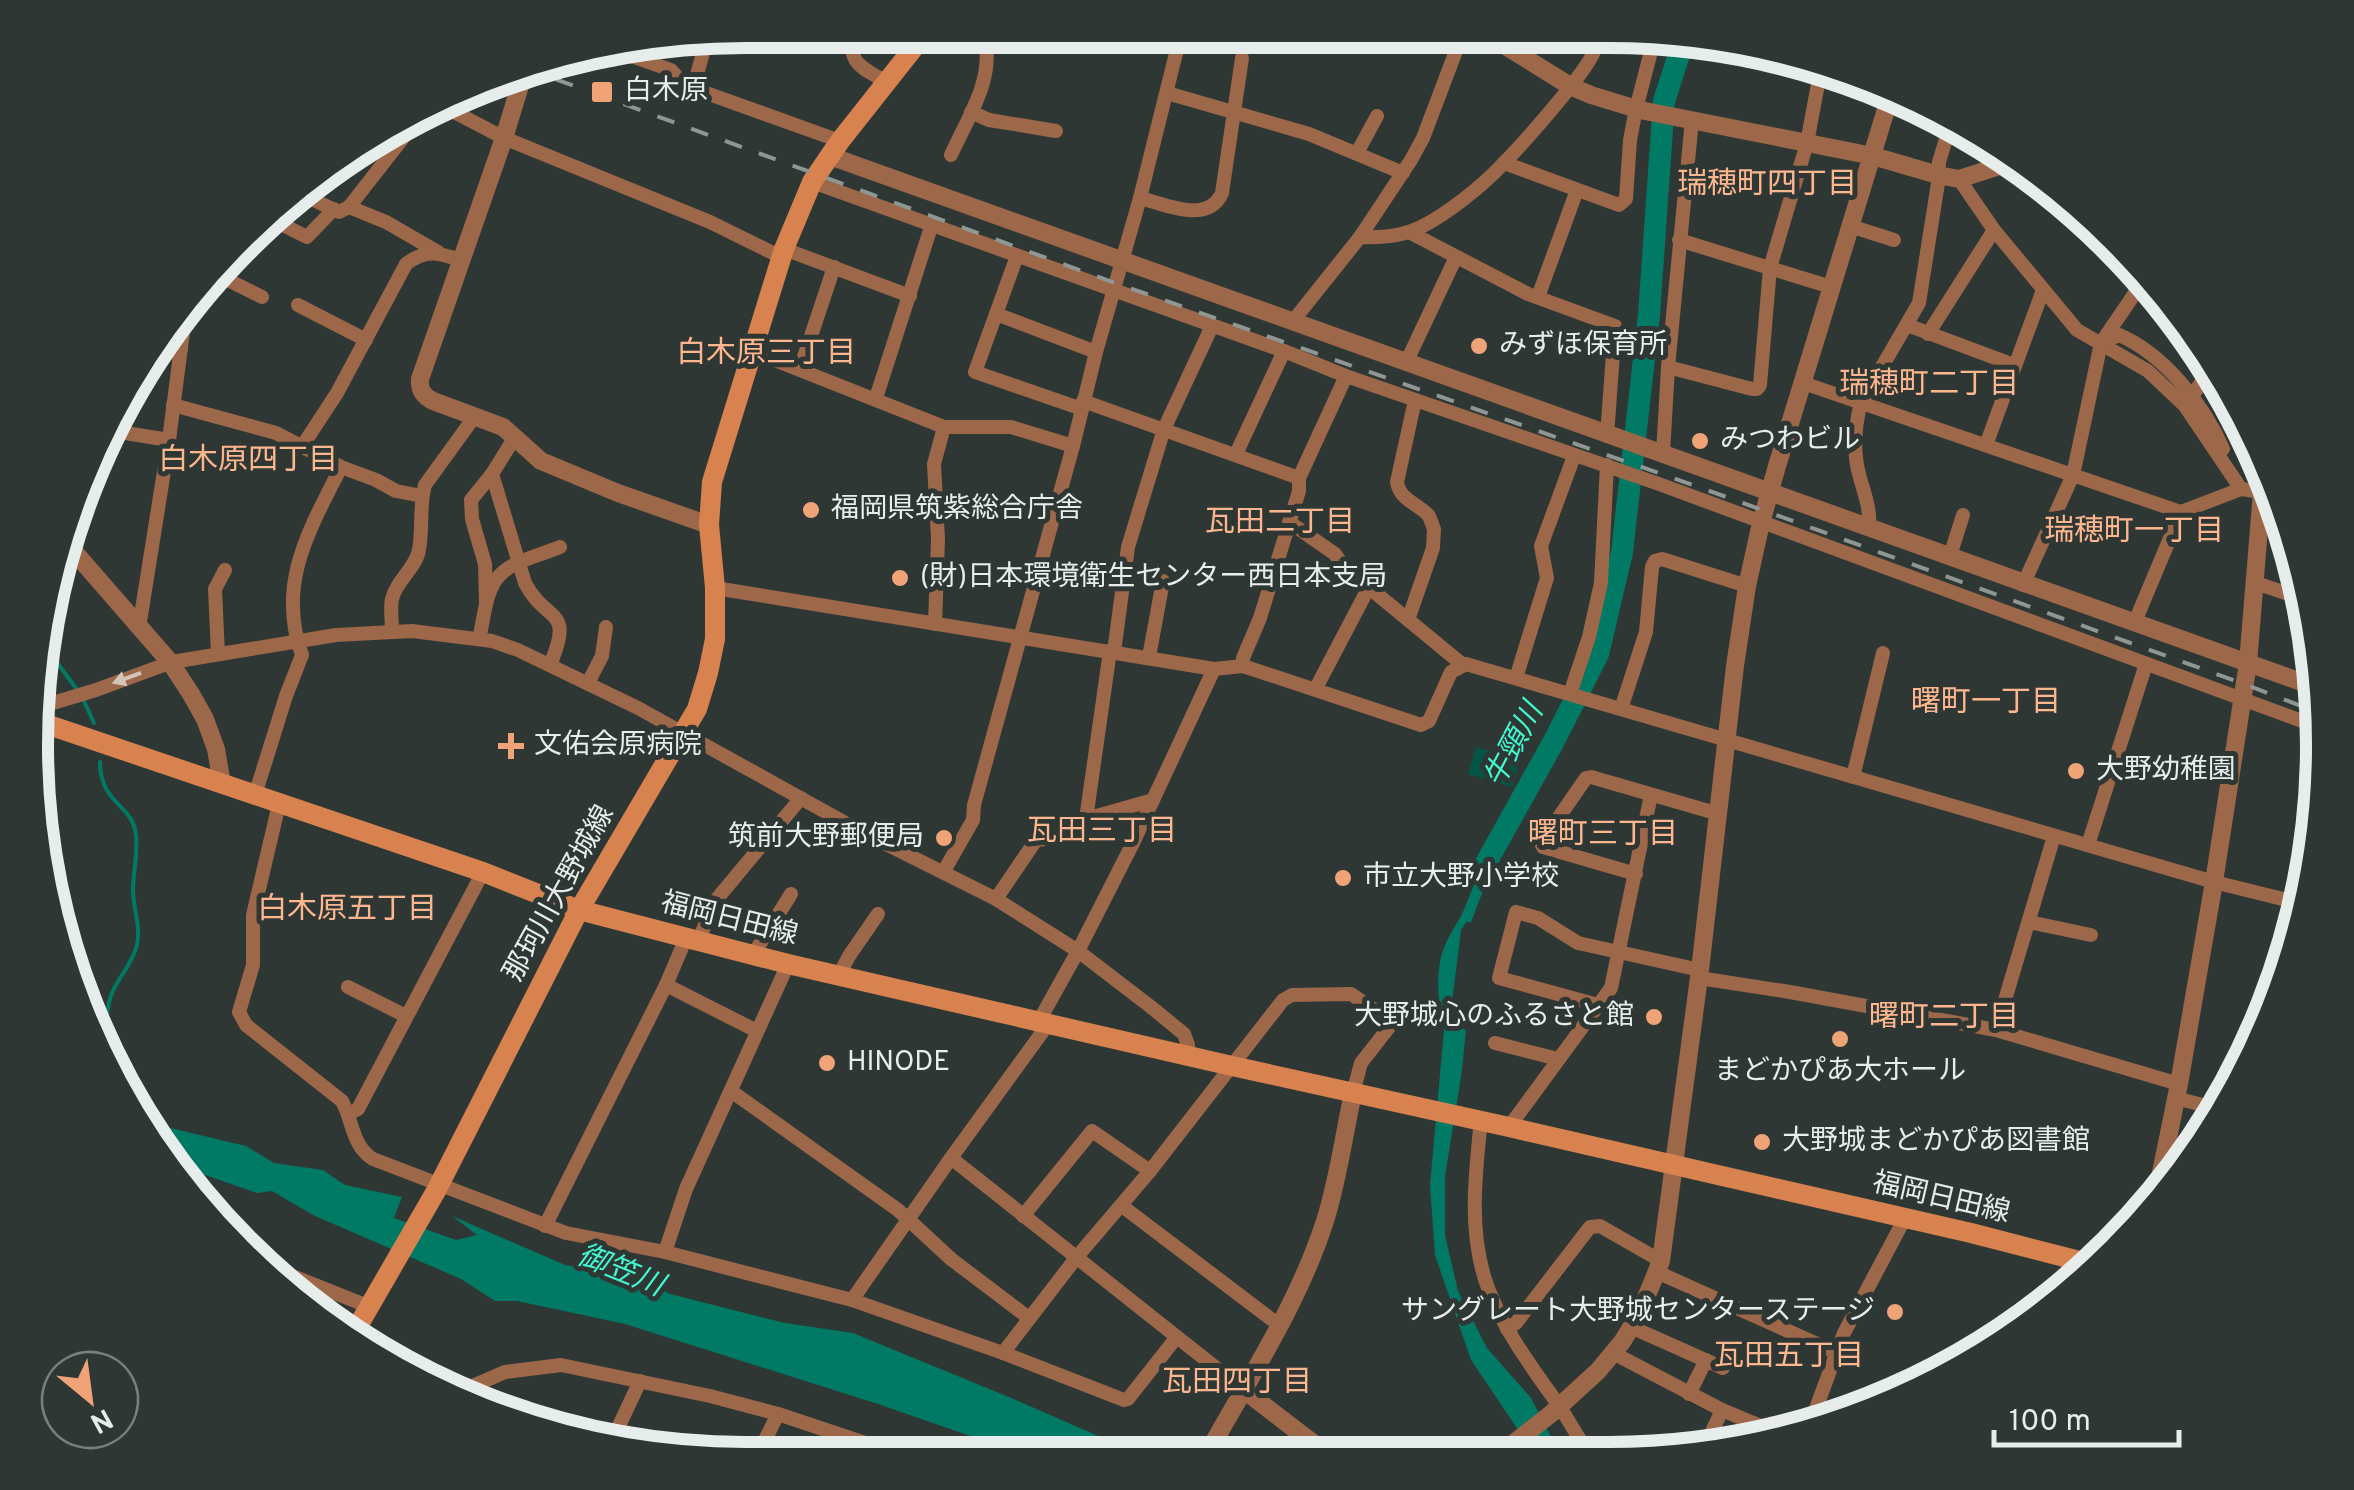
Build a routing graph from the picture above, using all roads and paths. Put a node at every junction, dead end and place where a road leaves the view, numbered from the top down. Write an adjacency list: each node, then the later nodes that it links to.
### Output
1 (851, 48): 15 (street)
2 (913, 48): 15 (main road, 那珂川大野城線)
3 (987, 48): 23 (street)
4 (1177, 48): 19 (street)
5 (1457, 48): 38 (street)
6 (1509, 48): 17 (street)
7 (1594, 48): 17 (street)
8 (696, 49): 13 (street)
9 (704, 49): 18 (street)
10 (1652, 49): 21 (street)
11 (633, 57): 13 (street)
12 (1242, 58): 24 (street)
13 (674, 75): 18 (street)
14 (1819, 80): 31 (street)
15 (886, 82): 32 (main road, 那珂川大野城線)
16 (520, 85): 29 (street)
17 (1570, 86): 21 (street); 36 (street)
18 (708, 93): 32 (street)
19 (1166, 94): 24 (street); 44 (street)
20 (1887, 106): 35 (street)
21 (1638, 109): 26 (street); 42 (street)
22 (454, 112): 29 (street)
23 (970, 112): 27 (street); 34 (street)
24 (1233, 112): 33 (street); 44 (street)
25 (1377, 116): 33 (street)
26 (1692, 120): 31 (street); 52 (street)
27 (1056, 131)
28 (1948, 135): 39 (street)
29 (504, 138): 55 (street); 58 (street)
30 (400, 139): 45 (street)
31 (1807, 143): 35 (street); 61 (street)
32 (835, 149): 41 (main road, 那珂川大野城線); 59 (street)
33 (1357, 153): 38 (street)
34 (950, 155)
35 (1873, 156): 39 (street); 48 (street)
36 (1504, 163): 42 (street); 50 (street)
37 (1999, 166): 40 (street)
38 (1404, 173): 51 (street)
39 (1938, 175): 40 (street); 73 (street)
40 (1960, 179): 49 (street)
41 (812, 182): 47 (street); 55 (main road, 那珂川大野城線)
42 (1577, 190): 69 (street)
43 (313, 198): 45 (street)
44 (1140, 198): 59 (street)
45 (342, 208): 46 (street); 54 (street)
46 (282, 224)
47 (932, 224): 56 (street); 67 (street)
48 (1850, 226): 53 (street); 63 (street)
49 (1994, 230): 65 (street); 76 (street)
50 (1409, 232): 51 (street); 57 (street)
51 (1360, 236): 72 (street)
52 (1679, 240): 61 (street); 85 (street)
53 (1894, 240)
54 (438, 252): 58 (street); 77 (street)
55 (782, 253): 60 (street); 81 (main road, 那珂川大野城線)
56 (1017, 256): 64 (street); 71 (street)
57 (1456, 257): 69 (street); 84 (street)
58 (463, 260): 97 (street)
59 (1122, 261): 64 (street); 72 (street)
60 (834, 267): 67 (street); 87 (street)
61 (1770, 268): 63 (street); 85 (street)
62 (226, 279): 68 (street)
63 (1831, 287): 90 (street)
64 (1114, 290): 74 (street); 82 (street)
65 (2042, 290): 78 (street); 86 (street)
66 (2137, 290): 78 (street)
67 (910, 296): 91 (street)
68 (262, 297)
69 (1538, 297): 101 (street)
70 (298, 305): 77 (street)
71 (996, 314): 82 (street); 96 (street)
72 (1292, 321): 84 (street)
73 (1907, 325): 76 (street); 94 (street)
74 (1212, 326): 83 (street); 99 (street)
75 (182, 333): 80 (street)
76 (1928, 334): 86 (street)
77 (366, 340): 104 (street)
78 (2101, 344): 93 (street); 113 (street)
79 (172, 347): 80 (street)
80 (180, 349): 95 (street)
81 (752, 351): 87 (street); 126 (main road, 那珂川大野城線)
82 (1096, 352): 96 (street)
83 (1284, 352): 88 (street); 107 (street)
84 (1406, 363): 101 (street)
85 (1668, 366): 108 (street)
86 (2014, 366): 105 (street)
87 (800, 369): 91 (street)
88 (1346, 376): 92 (street); 114 (street)
89 (2203, 380): 93 (street)
90 (1804, 383): 94 (street); 117 (street)
91 (876, 398): 98 (street)
92 (1415, 400): 109 (street); 141 (street)
93 (2189, 402): 115 (street)
94 (1861, 403): 105 (street); 127 (street)
95 (173, 404): 103 (street); 104 (street)
96 (1082, 405): 99 (street); 106 (street)
97 (476, 416): 102 (street); 118 (street)
98 (944, 427): 106 (street); 142 (street)
99 (1164, 429): 107 (street); 150 (street)
100 (121, 432): 103 (street)
101 (1607, 436): 108 (street)
102 (515, 437): 112 (street); 126 (street)
103 (169, 440): 145 (street)
104 (303, 445): 111 (street)
105 (1986, 445): 113 (street)
106 (1073, 446): 147 (street)
107 (1236, 454): 114 (street)
108 (1663, 454): 117 (street)
109 (1574, 456): 110 (street); 161 (street)
110 (1606, 466): 125 (street); 165 (street)
111 (341, 467): 118 (street); 149 (street)
112 (492, 474): 131 (street); 140 (street)
113 (2073, 475): 120 (street); 135 (street)
114 (1299, 478): 124 (street)
115 (2242, 489): 116 (street); 120 (street)
116 (2258, 491)
117 (1770, 492): 125 (street); 127 (street)
118 (422, 496): 146 (street)
119 (2262, 501): 121 (street)
120 (2180, 512): 143 (street)
121 (2261, 512): 122 (street); 134 (street)
122 (2266, 513)
123 (1963, 514): 130 (street)
124 (1289, 522): 138 (street); 159 (street)
125 (1761, 523): 136 (street); 156 (street)
126 (708, 524): 137 (main road, 那珂川大野城線)
127 (1869, 528): 130 (street)
128 (560, 548): 131 (street)
129 (75, 553): 145 (street)
130 (1950, 556): 135 (street)
131 (519, 564): 140 (street); 157 (street)
132 (225, 570): 152 (street)
133 (1163, 581): 153 (street)
134 (2256, 583): 139 (street); 155 (street)
135 (2024, 584): 143 (street)
136 (1747, 586): 168 (street); 172 (street)
137 (714, 588): 142 (street); 171 (main road, 那珂川大野城線)
138 (1369, 588): 141 (street); 164 (street)
139 (2290, 594)
140 (486, 604): 148 (street)
141 (1408, 620): 158 (street)
142 (935, 624): 147 (street)
143 (2134, 624): 155 (street)
144 (606, 627): 162 (street)
145 (139, 628): 154 (street)
146 (392, 631): 148 (street); 149 (street)
147 (1019, 637): 150 (street); 184 (street)
148 (479, 639): 157 (street)
149 (297, 641): 152 (street); 175 (street)
150 (1112, 652): 153 (street); 181 (street)
151 (1883, 653): 173 (street)
152 (218, 654): 154 (street)
153 (1149, 657): 160 (street)
154 (170, 662): 167 (street, one-way to 167); 174 (street)
155 (2248, 663): 163 (street); 166 (street)
156 (2146, 664): 166 (street); 183 (street)
157 (550, 665): 162 (street)
158 (1463, 665): 161 (street); 164 (street)
159 (1243, 666): 160 (street); 164 (street)
160 (1214, 669): 178 (street)
161 (1516, 678): 165 (street)
162 (588, 684): 171 (street)
163 (2304, 684)
164 (1316, 688)
165 (1570, 694): 168 (street)
166 (2241, 697): 169 (street); 187 (street)
167 (49, 704)
168 (1618, 708): 172 (street)
169 (2305, 722)
170 (48, 725): 174 (main road, 福岡日田線)
171 (685, 732): 177 (street); 191 (main road, 那珂川大野城線)
172 (1727, 739): 173 (street); 180 (street)
173 (1852, 777): 182 (street)
174 (222, 784): 175 (main road, 福岡日田線)
175 (255, 795): 179 (main road, 福岡日田線)
176 (1651, 796): 180 (street); 186 (street); 186 (street)
177 (801, 798): 184 (street); 195 (street)
178 (1153, 800): 181 (street); 196 (street)
179 (279, 804): 185 (main road, 福岡日田線); 217 (street)
180 (1720, 814): 200 (street)
181 (1086, 819): 189 (street)
182 (2054, 836): 183 (street); 193 (street)
183 (2088, 845): 187 (street)
184 (944, 871): 189 (street)
185 (483, 872): 191 (main road, 福岡日田線); 205 (street)
186 (1636, 874): 197 (street)
187 (2214, 882): 190 (street); 214 (street)
188 (791, 894): 198 (street)
189 (996, 899): 196 (street)
190 (2289, 901)
191 (579, 910): 195 (main road, 福岡日田線); 224 (main road, 那珂川大野城線)
192 (878, 914): 201 (street)
193 (2029, 922): 194 (street); 207 (street)
194 (2091, 934)
195 (692, 940): 198 (main road, 福岡日田線); 202 (street)
196 (1078, 951): 206 (street); 210 (street)
197 (1619, 952): 200 (street); 204 (street); 204 (street)
198 (753, 955): 199 (main road, 福岡日田線)
199 (788, 964): 201 (main road, 福岡日田線); 208 (street)
200 (1700, 974): 207 (street); 221 (street)
201 (840, 975): 206 (main road, 福岡日田線)
202 (666, 985): 208 (street); 229 (street)
203 (348, 986): 205 (street)
204 (1598, 1005): 211 (street)
205 (406, 1016): 217 (street)
206 (1044, 1022): 210 (main road, 福岡日田線); 220 (street)
207 (1996, 1030): 214 (street)
208 (757, 1031): 213 (street)
209 (1494, 1043): 211 (street)
210 (1188, 1055): 212 (main road, 福岡日田線)
211 (1558, 1059): 219 (street)
212 (1232, 1066): 215 (main road, 福岡日田線); 215 (street); 222 (street)
213 (732, 1090): 227 (street); 230 (street)
214 (2177, 1091): 216 (street); 223 (street)
215 (1353, 1093): 218 (main road, 福岡日田線); 238 (street)
216 (2207, 1103)
217 (349, 1114): 224 (street)
218 (1481, 1120): 219 (main road, 福岡日田線); 241 (street)
219 (1509, 1126): 221 (main road, 福岡日田線)
220 (951, 1158): 226 (street); 227 (street)
221 (1675, 1166): 228 (main road, 福岡日田線); 233 (street)
222 (1150, 1171): 225 (street); 226 (street)
223 (2161, 1171)
224 (438, 1187): 229 (street); 236 (main road, 那珂川大野城線)
225 (1122, 1206): 231 (street); 238 (street)
226 (1023, 1216): 231 (street)
227 (909, 1218): 235 (street); 237 (street)
228 (1905, 1218): 232 (main road, 福岡日田線); 245 (street)
229 (545, 1226): 230 (street)
230 (664, 1252): 235 (street)
231 (1076, 1258): 237 (street); 242 (street)
232 (2078, 1261)
233 (1659, 1267): 240 (street); 241 (street); 245 (street)
234 (294, 1277): 236 (street)
235 (852, 1300): 243 (street)
236 (370, 1307): 239 (main road, 那珂川大野城線)
237 (1029, 1318): 243 (street)
238 (1279, 1325): 250 (street)
239 (358, 1326)
240 (1631, 1327): 244 (street); 246 (street)
241 (1507, 1329): 252 (street)
242 (1176, 1338): 243 (street); 250 (street)
243 (1003, 1353)
244 (1613, 1353): 251 (street); 252 (street)
245 (1837, 1353): 254 (street)
246 (1706, 1360): 247 (street); 251 (street)
247 (1723, 1368)
248 (640, 1382): 249 (street); 255 (street); 257 (street)
249 (473, 1387)
250 (1244, 1390): 261 (street); 262 (street)
251 (1690, 1394): 253 (street)
252 (1556, 1410): 263 (street); 264 (street)
253 (1722, 1410): 256 (street); 258 (street)
254 (1815, 1411)
255 (778, 1414): 259 (street); 260 (street)
256 (1760, 1426)
257 (617, 1430)
258 (1710, 1435)
259 (764, 1442)
260 (862, 1442)
261 (1214, 1442)
262 (1312, 1442)
263 (1516, 1442)
264 (1580, 1442)

